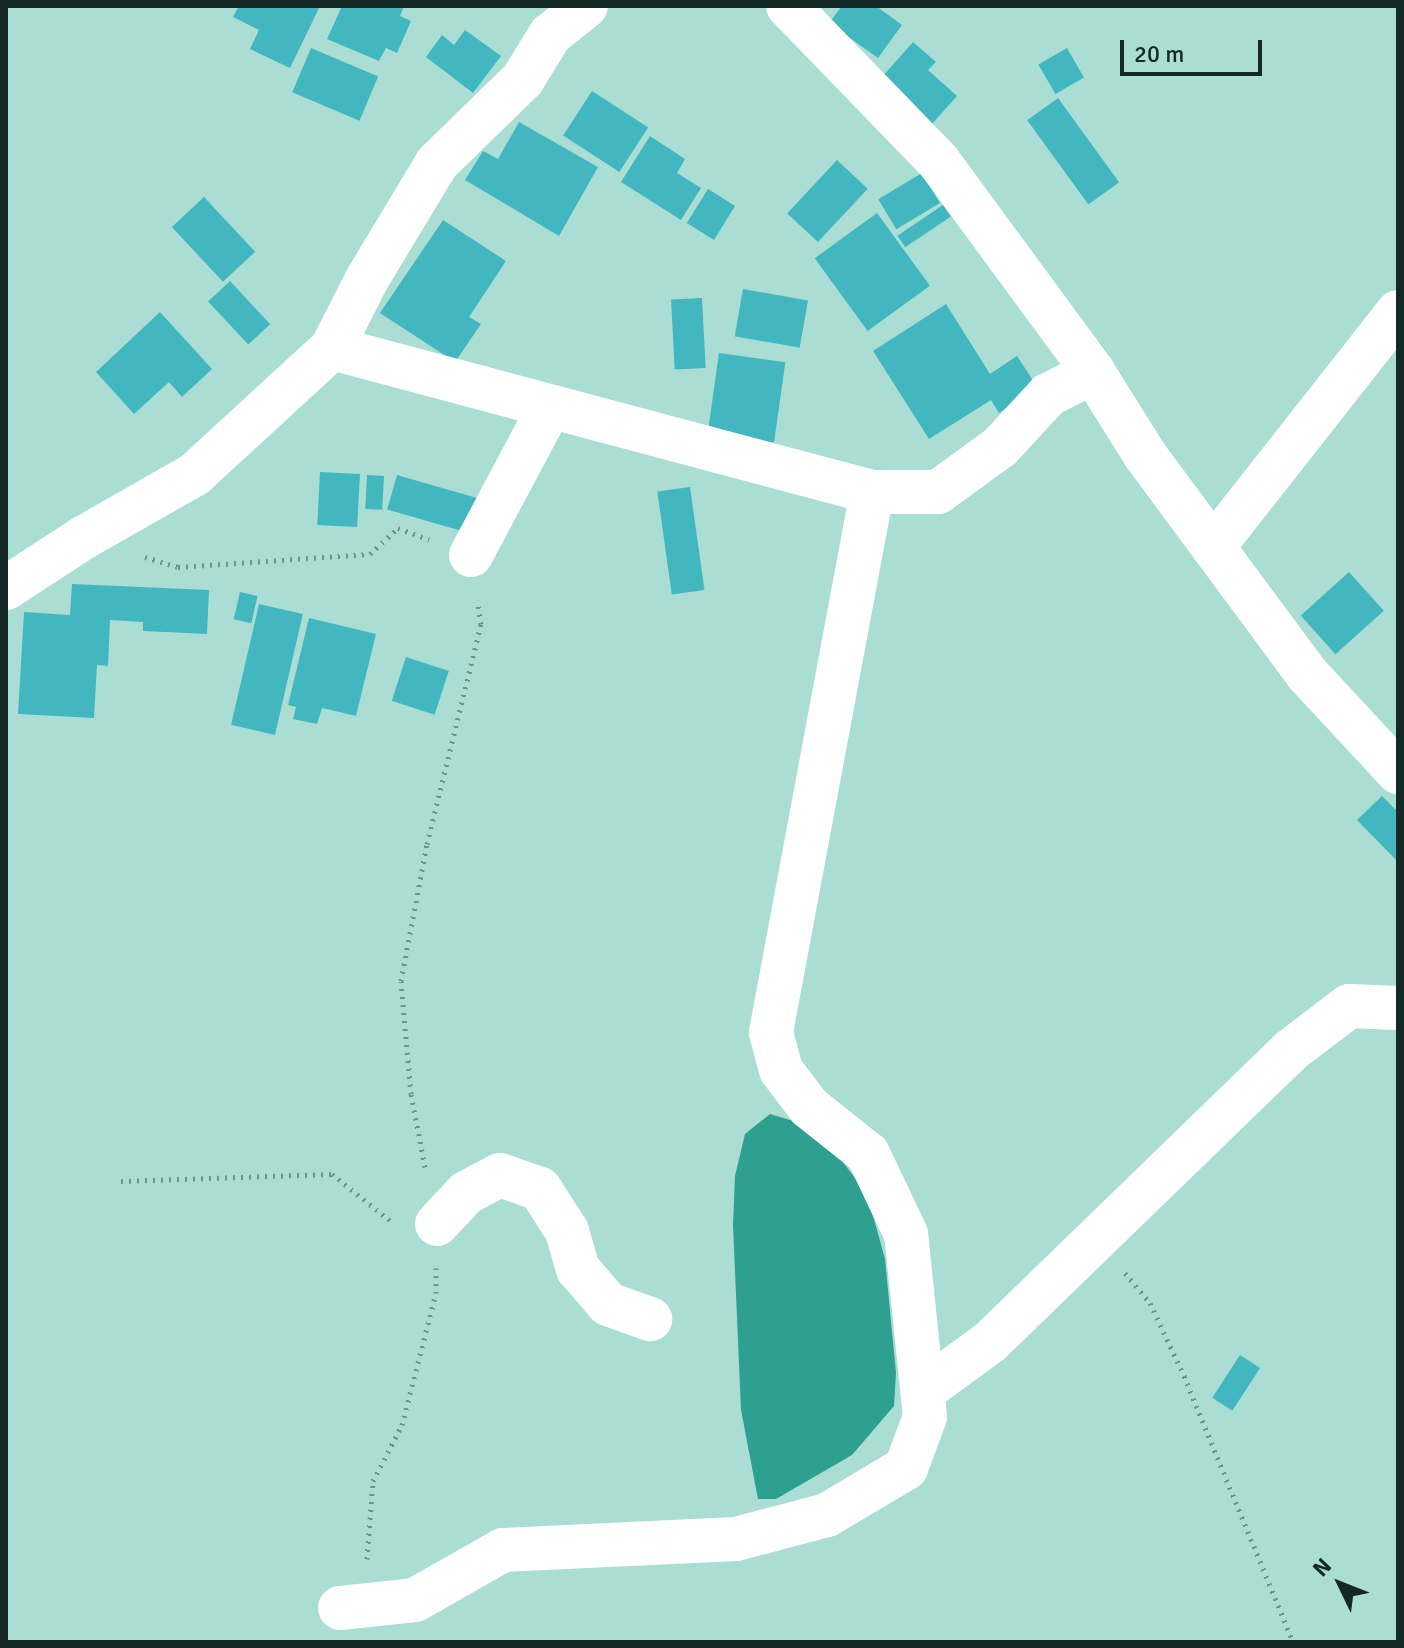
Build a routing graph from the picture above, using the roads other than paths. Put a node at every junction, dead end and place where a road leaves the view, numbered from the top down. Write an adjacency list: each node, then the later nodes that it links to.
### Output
1 (586, 6): 3 (street)
2 (788, 6): 6 (street)
3 (544, 20): 5 (street)
4 (1398, 312): 9 (street)
5 (332, 348): 7 (street); 11 (street)
6 (1093, 372): 8 (street); 9 (street)
7 (549, 408): 8 (street); 10 (street)
8 (872, 492): 16 (street)
9 (1213, 547): 12 (street)
10 (471, 555)
11 (6, 588)
12 (1398, 772)
13 (1398, 1008): 16 (street)
14 (419, 1227): 15 (street)
15 (650, 1319)
16 (923, 1391): 17 (street)
17 (340, 1608)

